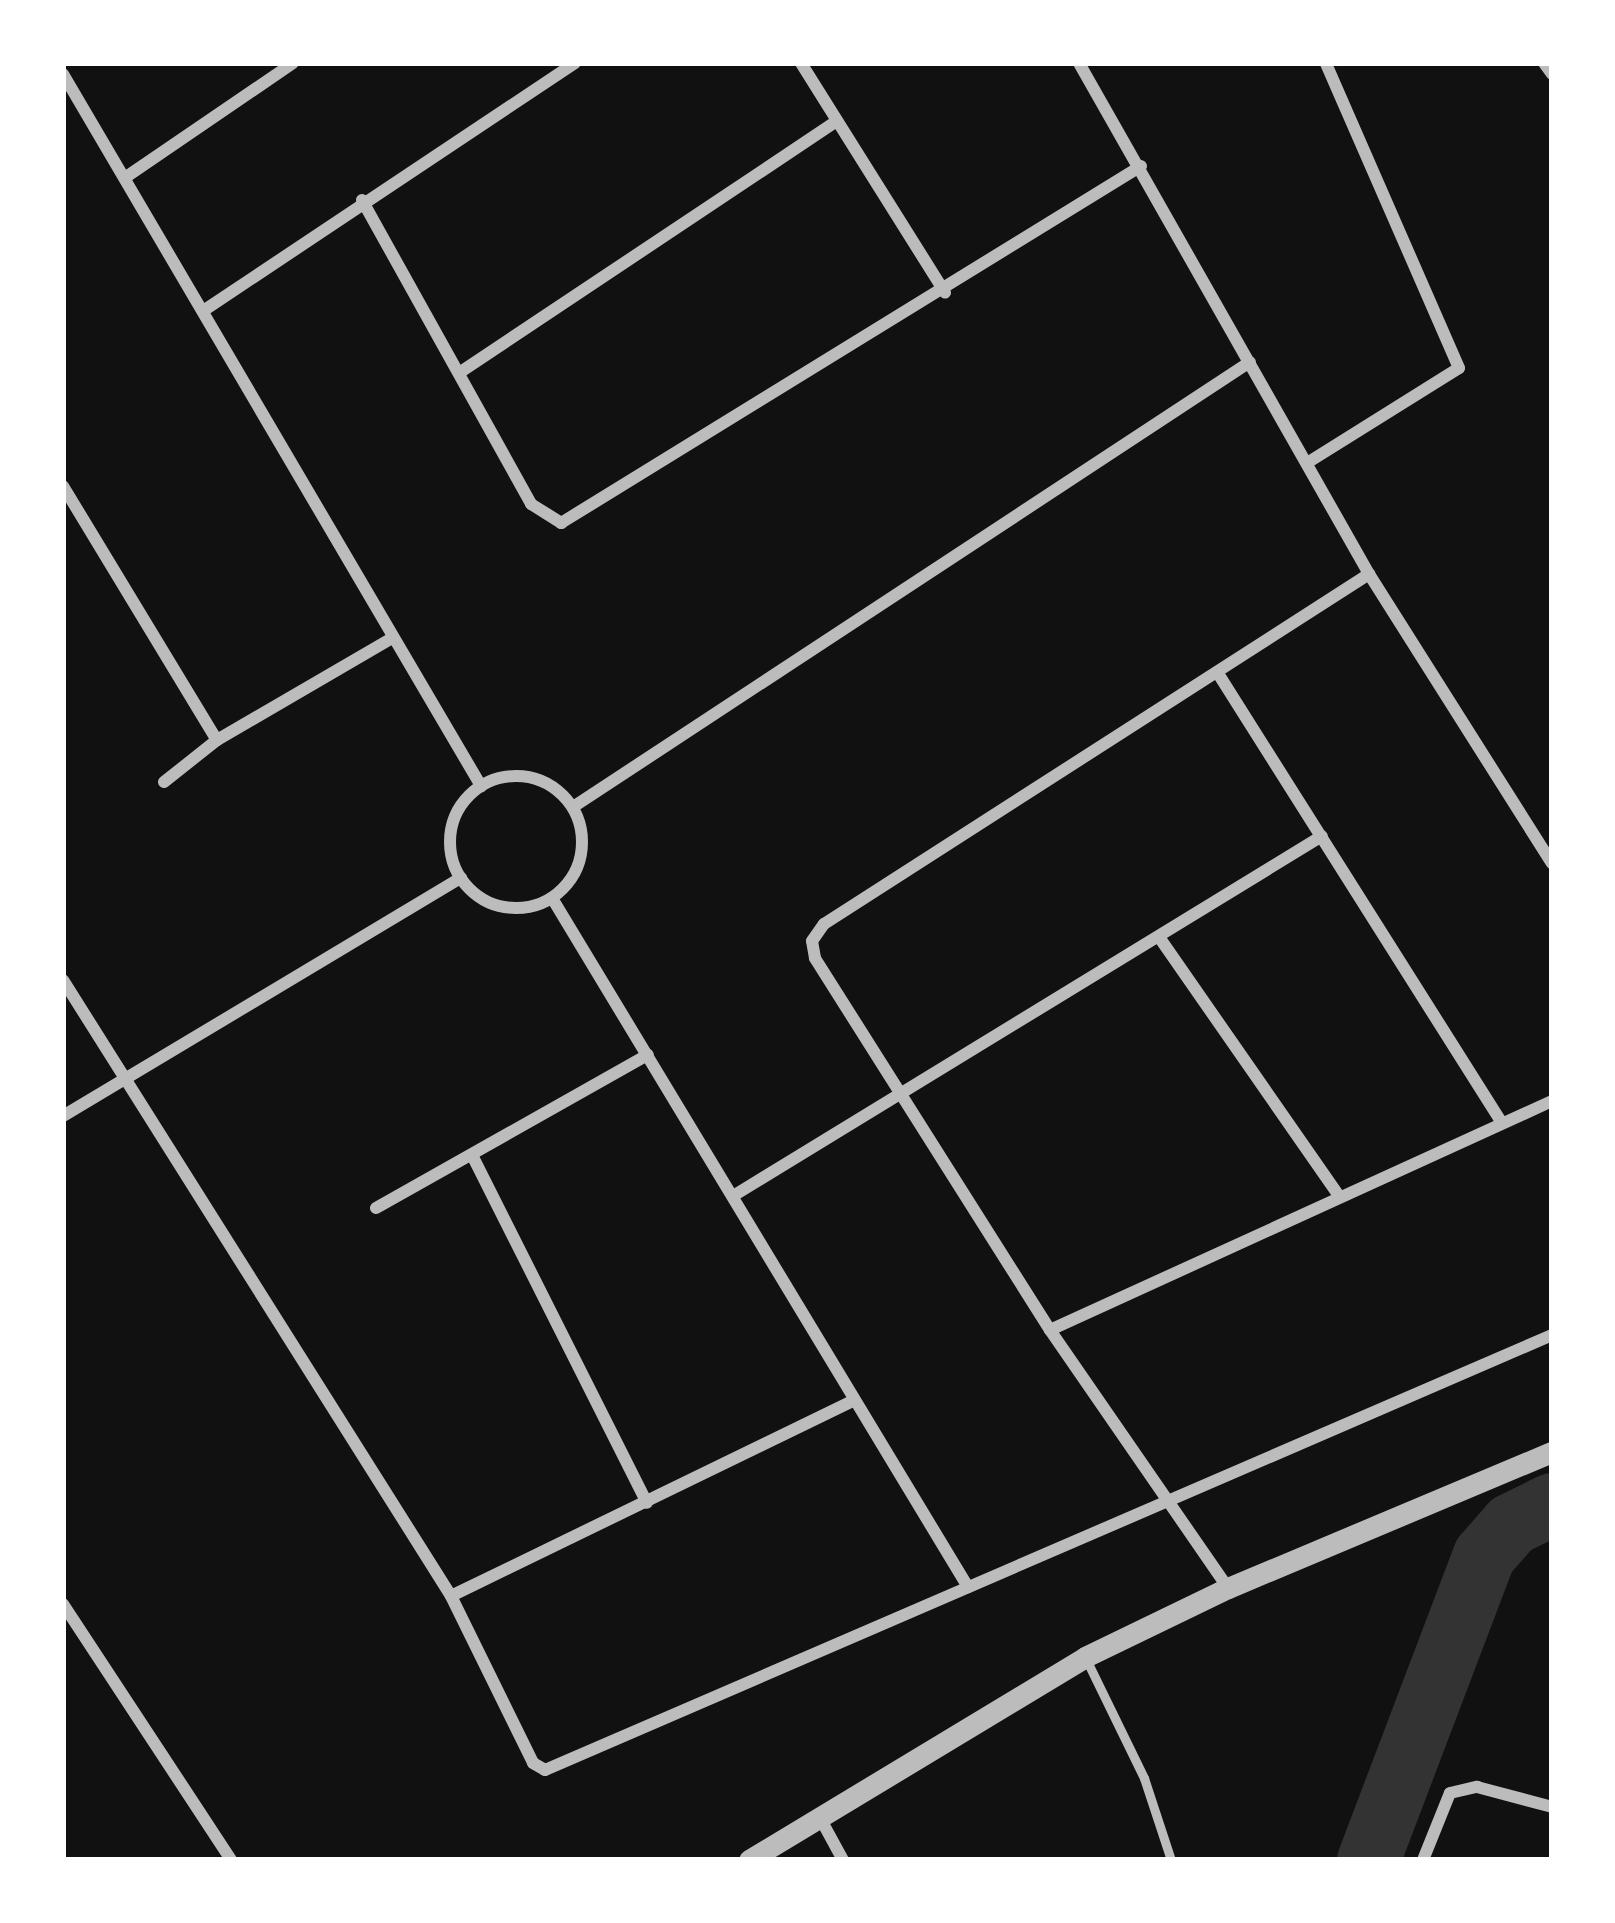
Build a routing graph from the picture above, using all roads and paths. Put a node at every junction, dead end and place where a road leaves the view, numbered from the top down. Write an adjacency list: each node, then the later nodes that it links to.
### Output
1 (293, 63): 11 (street)
2 (575, 63): 12 (street)
3 (801, 63): 9 (street)
4 (1079, 63): 10 (street)
5 (1327, 63): 17 (street)
6 (1544, 63): 8 (street)
7 (63, 74): 11 (street)
8 (1552, 74)
9 (837, 121): 13 (street); 16 (street)
10 (1142, 166): 13 (street); 15 (street)
11 (126, 177): 14 (street)
12 (362, 200): 14 (street); 16 (street)
13 (945, 293): 16 (street)
14 (206, 309): 20 (street)
15 (1250, 362): 17 (street); 25 (street)
16 (458, 373)
17 (1307, 463): 19 (street)
18 (63, 486): 22 (street)
19 (1369, 574): 21 (street); 27 (street)
20 (389, 640): 22 (street); 24 (street)
21 (1219, 675): 26 (street); 34 (street)
22 (217, 740): 23 (street)
23 (164, 782)
24 (481, 786): 25 (street); 28 (street)
25 (573, 807): 29 (street)
26 (1322, 836): 30 (street); 37 (street)
27 (1552, 863)
28 (461, 878): 29 (street); 33 (street)
29 (552, 898): 32 (street)
30 (1159, 937): 34 (street); 39 (street)
31 (63, 980): 33 (street)
32 (648, 1055): 38 (street); 40 (street)
33 (119, 1077): 36 (street); 50 (street)
34 (900, 1096): 40 (street); 42 (street)
35 (1552, 1101): 37 (street)
36 (63, 1116)
37 (1502, 1123): 39 (street)
38 (473, 1156): 41 (street); 47 (street)
39 (1337, 1193): 42 (street)
40 (734, 1196): 44 (street)
41 (376, 1208)
42 (1050, 1330): 46 (street)
43 (1552, 1335): 46 (street)
44 (853, 1400): 47 (street); 48 (street)
45 (1552, 1452): 49 (street)
46 (1168, 1497): 48 (street); 49 (street)
47 (647, 1503): 50 (street)
48 (968, 1587): 50 (street)
49 (1228, 1588): 52 (street)
50 (451, 1596)
51 (63, 1604): 55 (street)
52 (1085, 1657): 54 (street); 58 (lane)
53 (1552, 1807): 59 (street)
54 (818, 1815): 56 (street); 57 (street)
55 (231, 1860)
56 (749, 1860)
57 (843, 1860)
58 (1171, 1860)
59 (1424, 1860)

